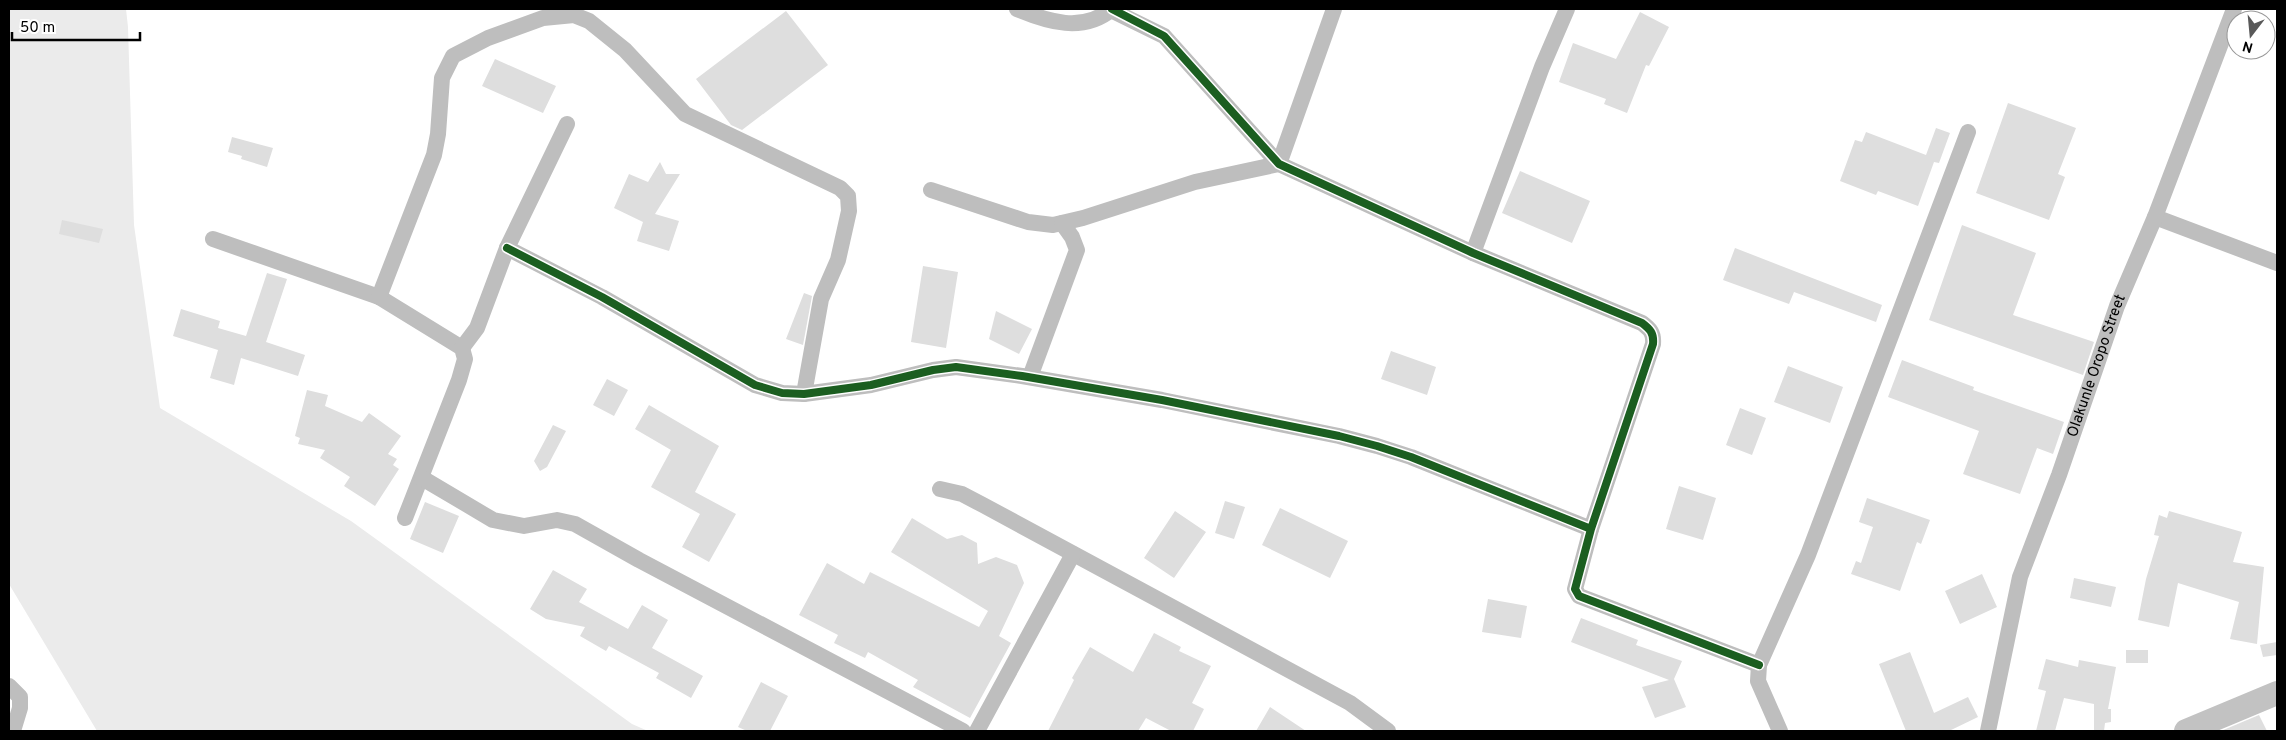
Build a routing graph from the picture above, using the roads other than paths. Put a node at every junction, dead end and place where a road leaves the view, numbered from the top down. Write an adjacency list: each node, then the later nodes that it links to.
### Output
1 (1017, 9): 2 (street)
2 (1112, 9): 8 (street)
3 (1334, 9): 8 (street)
4 (1567, 9): 14 (street)
5 (2234, 9): 10 (street, Olakunle Oropo Street)
6 (567, 124): 13 (street)
7 (1968, 132): 25 (street)
8 (1279, 164): 11 (street); 14 (street)
9 (931, 190): 11 (street)
10 (2155, 217): 15 (street); 33 (street, Olakunle Oropo Street)
11 (1062, 223): 18 (street)
12 (213, 239): 16 (street)
13 (507, 248): 17 (street); 19 (street)
14 (1474, 253): 23 (street)
15 (2277, 263)
16 (379, 297): 17 (street); 19 (street)
17 (462, 348): 20 (street)
18 (1030, 378): 19 (street); 23 (street)
19 (804, 394)
20 (422, 478): 22 (street); 29 (street)
21 (940, 489): 24 (street)
22 (405, 518)
23 (1591, 529): 25 (street)
24 (1073, 554): 30 (street); 31 (street)
25 (1759, 665): 32 (street)
26 (9, 686): 28 (street)
27 (2277, 693): 34 (main road)
28 (13, 731)
29 (963, 731)
30 (977, 731)
31 (1388, 731)
32 (1780, 731)
33 (1988, 731)
34 (2186, 731)

